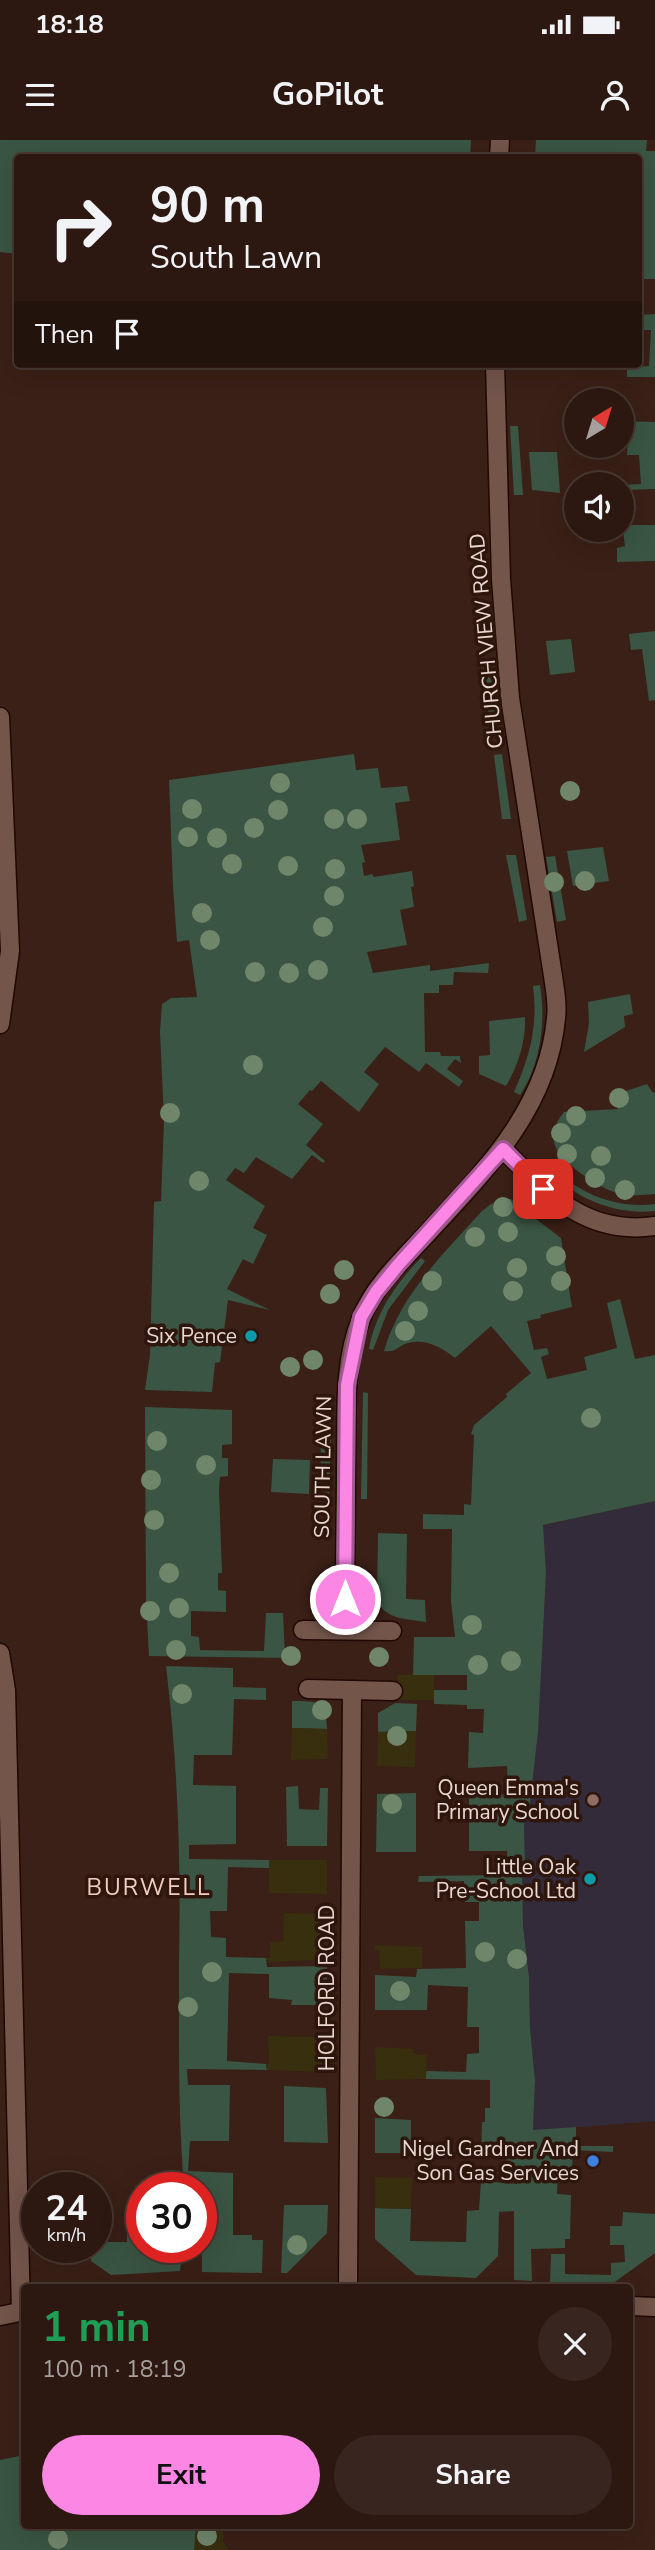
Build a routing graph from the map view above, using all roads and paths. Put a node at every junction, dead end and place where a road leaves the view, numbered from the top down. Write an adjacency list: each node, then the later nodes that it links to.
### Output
1 (495, 368): 3 (street, CHURCH VIEW ROAD)
2 (0, 717): 4 (street)
3 (549, 955): 5 (street, SOUTH LAWN)
4 (0, 1024)
5 (503, 1149): 6 (street); 8 (street, SOUTH LAWN)
6 (655, 1226)
7 (303, 1629): 8 (street)
8 (344, 1630): 9 (street)
9 (392, 1631)
10 (0, 1653): 14 (street)
11 (308, 1689): 12 (street)
12 (352, 1690): 13 (street); 15 (street, HOLFORD ROAD)
13 (393, 1691)
14 (21, 2284)
15 (348, 2284)
16 (633, 2306): 17 (street)
17 (655, 2307)
18 (21, 2312): 19 (street)
19 (0, 2316)

